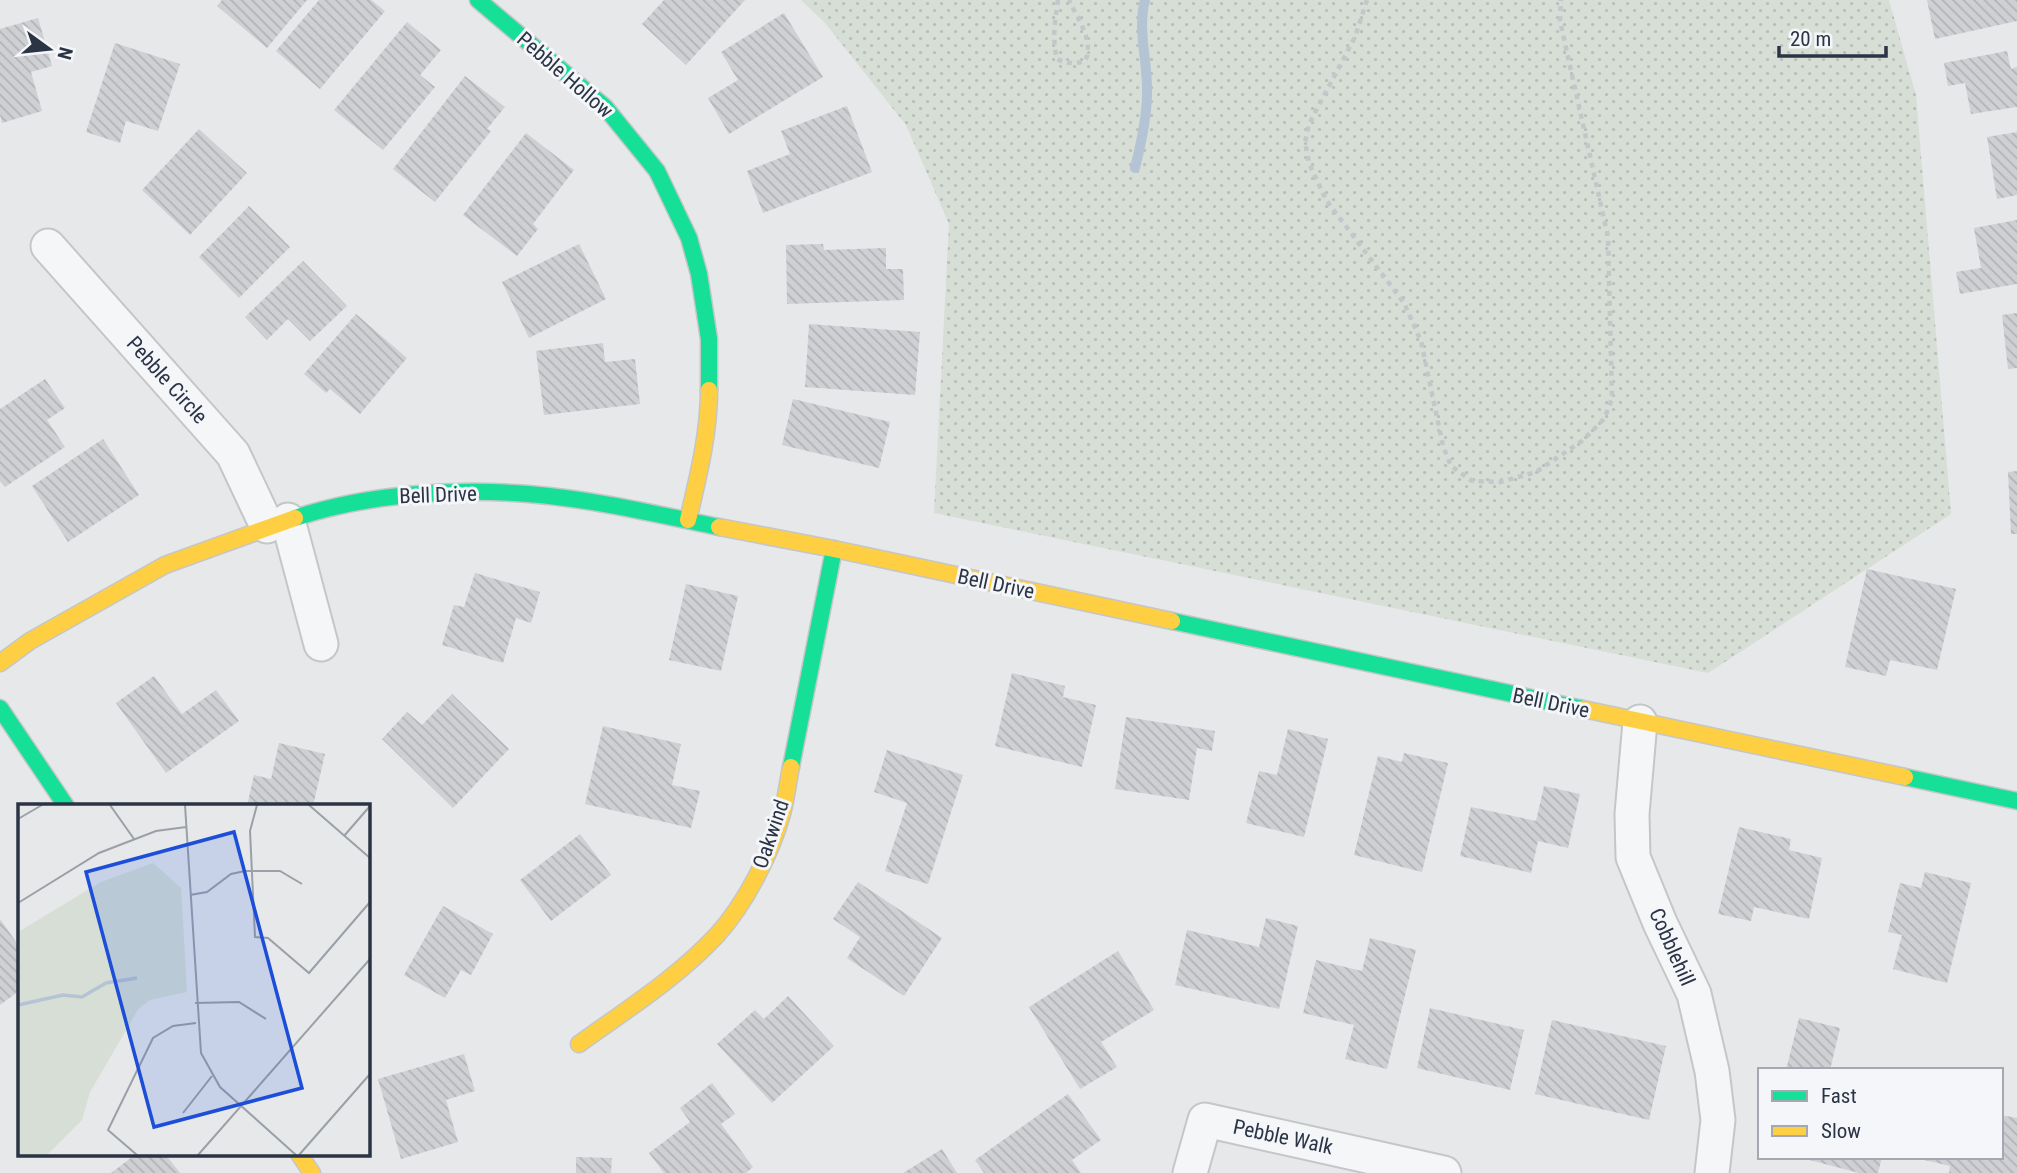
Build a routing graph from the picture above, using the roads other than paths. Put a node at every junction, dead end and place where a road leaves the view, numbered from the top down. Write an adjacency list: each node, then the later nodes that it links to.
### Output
1 (478, 0): 3 (street, Pebble Hollow)
2 (48, 246): 4 (street, Pebble Circle)
3 (688, 520): 4 (street, Bell Drive); 5 (street, Bell Drive)
4 (277, 523): 6 (street, Pebble Circle); 7 (street, Bell Drive)
5 (834, 549): 9 (street, Bell Drive); 12 (street, Oakwind)
6 (321, 644)
7 (0, 663)
8 (0, 708): 11 (street)
9 (1640, 722): 10 (street, Bell Drive); 17 (street, Cobblehill)
10 (2017, 801)
11 (65, 804)
12 (579, 1044)
13 (300, 1156): 14 (street)
14 (312, 1173)
15 (1191, 1173): 16 (street, Pebble Walk)
16 (1444, 1173)
17 (1712, 1173)

